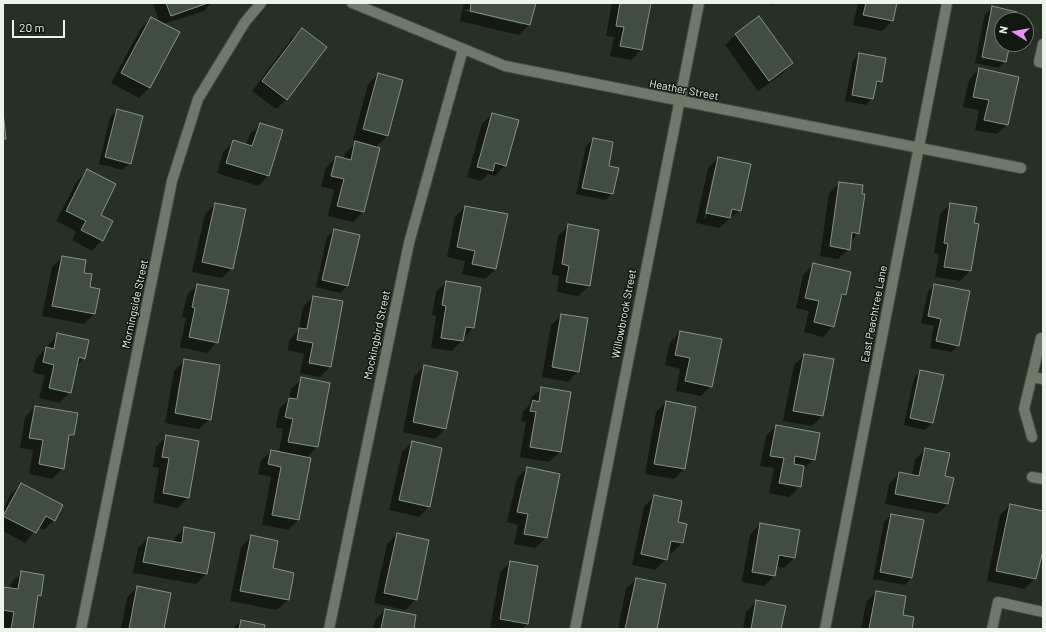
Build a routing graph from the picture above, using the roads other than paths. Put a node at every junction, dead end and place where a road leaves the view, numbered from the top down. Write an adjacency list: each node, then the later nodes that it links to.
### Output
1 (261, 3): 18 (street, Morningside Street)
2 (352, 3): 6 (street, Heather Street)
3 (699, 3): 8 (street, Willowbrook Street)
4 (947, 3): 9 (street, East Peachtree Lane)
5 (1043, 44): 7 (street)
6 (462, 49): 8 (street, Heather Street); 19 (street, Mockingbird Street)
7 (1043, 63)
8 (679, 101): 9 (street, Heather Street); 20 (street, Willowbrook Street)
9 (918, 149): 10 (street, Heather Street); 21 (street, East Peachtree Lane)
10 (1021, 168)
11 (1043, 339): 12 (street)
12 (1032, 377): 13 (street); 14 (street)
13 (1043, 379)
14 (1032, 437)
15 (1032, 477): 16 (street)
16 (1043, 479)
17 (1043, 612): 22 (street)
18 (81, 629)
19 (329, 629)
20 (575, 629)
21 (825, 629)
22 (992, 629)

